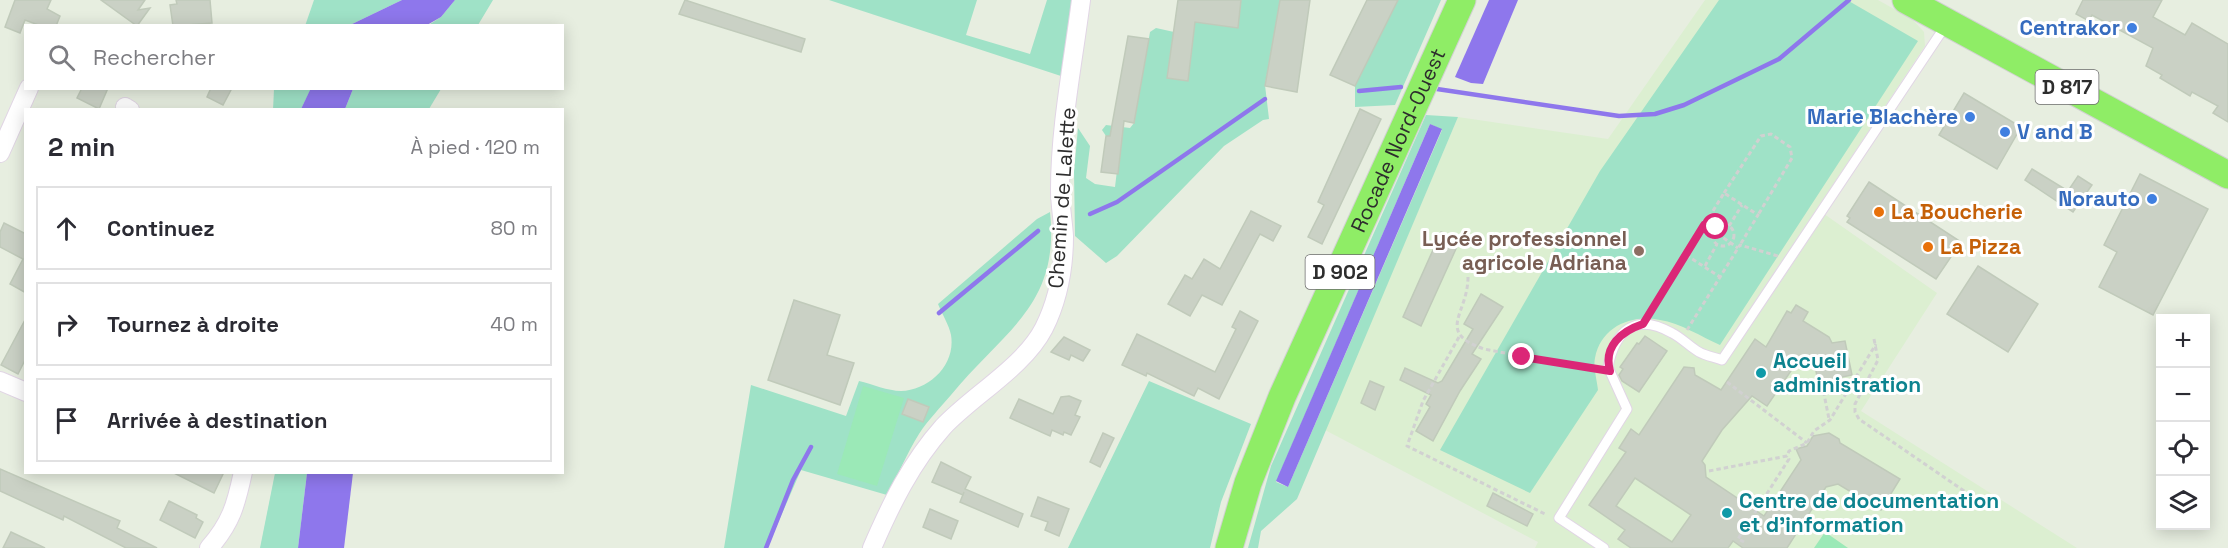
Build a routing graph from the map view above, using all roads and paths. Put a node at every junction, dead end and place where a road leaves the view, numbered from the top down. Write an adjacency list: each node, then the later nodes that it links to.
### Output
1 (1082, 0): 42 (street, Chemin de Lalette)
2 (1462, 0): 43 (main road, Rocade Nord-Ouest / D 902)
3 (1906, 0): 4 (main road, D 817)
4 (1947, 22): 8 (main road, D 817); 19 (lane)
5 (28, 90): 6 (street)
6 (12, 132): 7 (street)
7 (0, 153)
8 (2228, 175)
9 (1724, 193): 10 (path); 11 (path); 12 (path)
10 (1742, 204): 11 (path); 13 (path)
11 (1758, 215): 17 (path)
12 (1704, 225): 14 (path); 18 (path)
13 (1729, 226): 14 (path); 15 (path)
14 (1713, 231): 15 (path); 16 (path)
15 (1731, 243): 16 (path); 17 (path)
16 (1717, 244): 20 (path)
17 (1739, 246): 19 (path); 21 (path)
18 (1686, 255): 20 (path); 23 (path)
19 (1792, 255): 25 (lane)
20 (1704, 267): 21 (path)
21 (1720, 277): 25 (path)
22 (1468, 278): 24 (path)
23 (1643, 324): 25 (lane); 28 (lane)
24 (1459, 337): 28 (path); 39 (path)
25 (1681, 339)
26 (1874, 339): 27 (path)
27 (1876, 344): 33 (path); 38 (path)
28 (1610, 371): 39 (lane)
29 (0, 381): 32 (street)
30 (1727, 382): 34 (path)
31 (1822, 384): 33 (path)
32 (24, 391)
33 (1830, 420): 34 (path)
34 (1807, 443): 35 (path)
35 (1787, 456): 36 (path); 40 (path)
36 (1709, 471)
37 (243, 474): 41 (street)
38 (1976, 499)
39 (1559, 519): 44 (lane)
40 (1744, 542)
41 (209, 548)
42 (872, 548)
43 (1229, 548)
44 (1604, 548)

